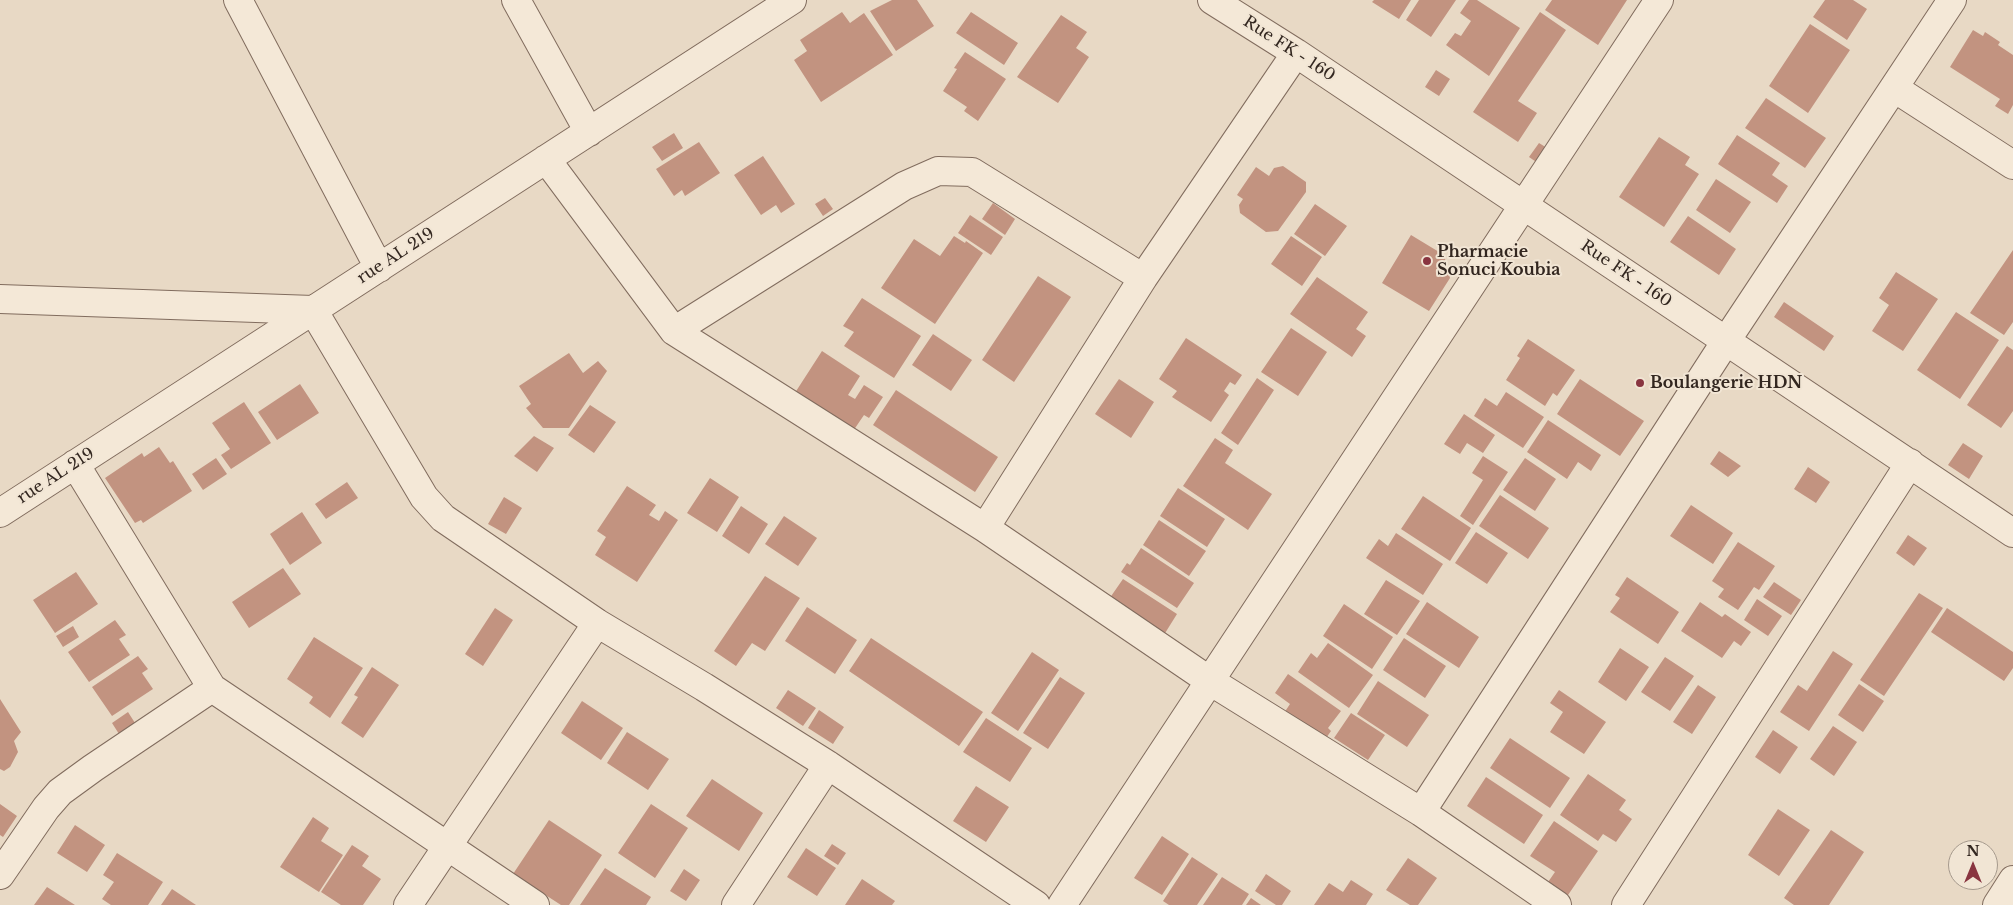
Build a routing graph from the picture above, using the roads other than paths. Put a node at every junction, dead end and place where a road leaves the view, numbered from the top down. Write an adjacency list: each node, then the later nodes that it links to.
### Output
1 (238, 0): 13 (street)
2 (516, 0): 9 (street)
3 (792, 0): 9 (street, rue AL 219)
4 (1212, 0): 7 (street, Rue FK - 160)
5 (1659, 0): 12 (street)
6 (1952, 0): 8 (street)
7 (1296, 53): 12 (street, Rue FK - 160); 14 (street)
8 (1894, 88): 11 (street); 18 (street)
9 (589, 132): 10 (street, rue AL 219)
10 (546, 159): 13 (street, rue AL 219); 17 (street)
11 (2013, 165)
12 (1523, 206): 18 (street, Rue FK - 160); 25 (street)
13 (379, 268): 16 (street, rue AL 219)
14 (1143, 278): 17 (street); 22 (street)
15 (0, 299): 16 (street)
16 (313, 310): 20 (street, rue AL 219); 24 (street)
17 (674, 331): 22 (street)
18 (1726, 341): 19 (street, Rue FK - 160); 28 (street)
19 (1910, 463): 23 (street, Rue FK - 160); 38 (street)
20 (76, 464): 21 (street, rue AL 219); 26 (street)
21 (0, 513)
22 (985, 528): 25 (street)
23 (2013, 533)
24 (597, 623): 27 (street); 29 (street)
25 (1210, 681): 28 (street); 36 (street)
26 (212, 688): 29 (street); 30 (street)
27 (828, 765): 34 (street); 35 (street)
28 (1420, 812): 37 (street)
29 (446, 847): 32 (street); 33 (street)
30 (0, 875)
31 (2013, 880): 39 (street)
32 (408, 905)
33 (535, 905)
34 (736, 905)
35 (1036, 905)
36 (1062, 905)
37 (1557, 905)
38 (1626, 905)
39 (1997, 905)

